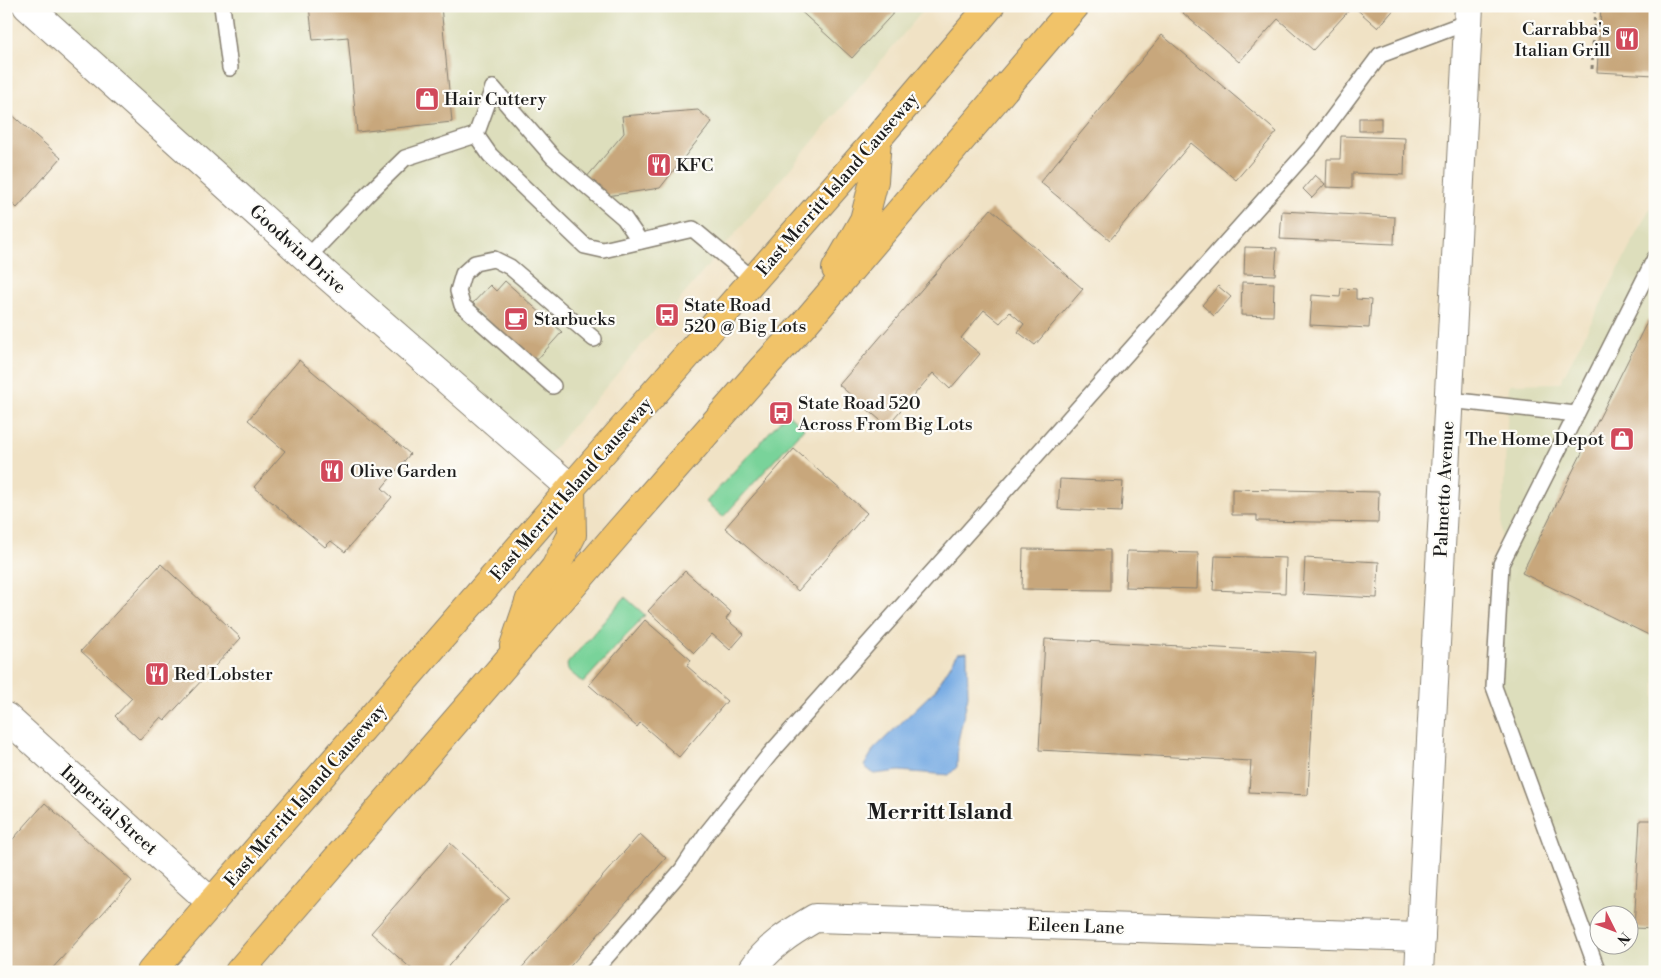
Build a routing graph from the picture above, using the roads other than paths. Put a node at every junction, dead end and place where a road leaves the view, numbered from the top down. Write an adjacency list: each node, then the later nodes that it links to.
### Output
1 (27, 6): 10 (street, Goodwin Drive)
2 (222, 6): 6 (lane)
3 (990, 6): 8 (main road, East Merritt Island Causeway)
4 (1076, 6): 13 (main road)
5 (1469, 14): 16 (street, Palmetto Avenue); 25 (lane)
6 (230, 68)
7 (476, 135): 9 (lane); 9 (lane); 10 (lane)
8 (877, 139): 12 (main road, East Merritt Island Causeway); 13 (main road)
9 (640, 241): 12 (lane)
10 (308, 258): 18 (street, Goodwin Drive)
11 (1655, 258): 17 (lane)
12 (754, 280): 18 (main road, East Merritt Island Causeway)
13 (804, 324): 19 (main road)
14 (594, 340): 15 (lane)
15 (553, 386)
16 (1449, 400): 17 (lane); 22 (street, Palmetto Avenue)
17 (1576, 414): 28 (lane)
18 (571, 488): 19 (main road); 21 (main road, East Merritt Island Causeway)
19 (510, 659): 24 (main road)
20 (6, 717): 21 (street, Imperial Street)
21 (212, 903): 23 (main road, East Merritt Island Causeway)
22 (1421, 937): 26 (street, Eileen Lane); 27 (street, Palmetto Avenue)
23 (151, 972)
24 (239, 972)
25 (593, 972)
26 (751, 972)
27 (1419, 972)
28 (1598, 972)

